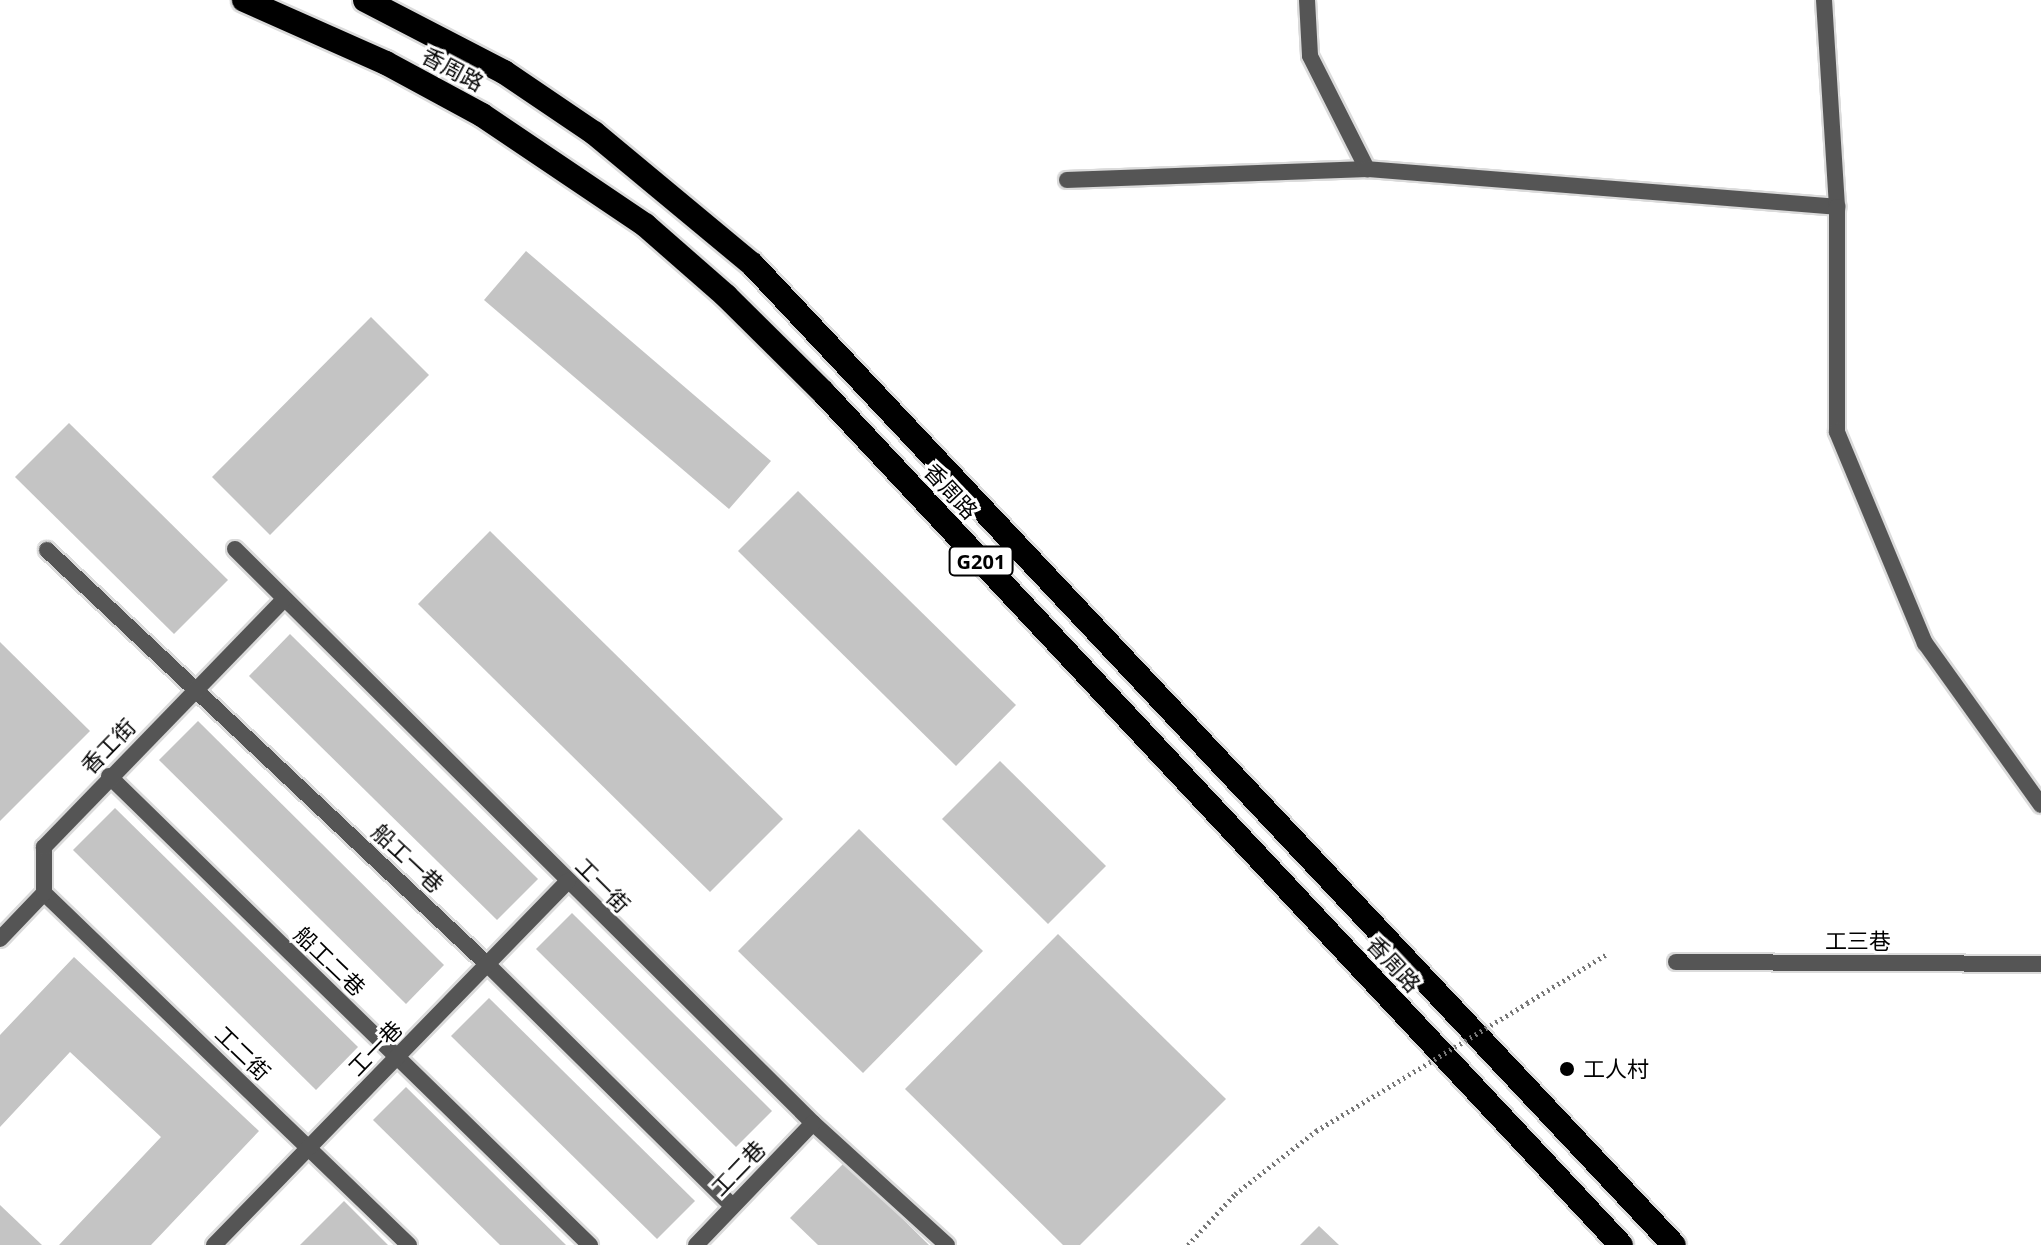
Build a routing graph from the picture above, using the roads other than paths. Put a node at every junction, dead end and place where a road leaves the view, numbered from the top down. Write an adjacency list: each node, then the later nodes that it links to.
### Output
1 (244, 0): 29 (highway, 香周路 / G201)
2 (365, 0): 30 (highway, 香周路 / G201)
3 (1307, 0): 5 (street)
4 (1824, 0): 7 (street)
5 (1367, 169): 6 (street); 7 (street)
6 (1067, 180)
7 (1837, 207): 13 (street)
8 (235, 549): 10 (street, 工一街)
9 (47, 550): 11 (street, 船工一巷)
10 (283, 600): 11 (street, 香工街); 14 (street, 工一街)
11 (196, 688): 12 (street, 香工街); 18 (street, 船工一巷)
12 (109, 776): 15 (street, 香工街); 20 (street, 船工二巷)
13 (2041, 805)
14 (568, 881): 18 (street, 工一巷); 21 (street, 工一街)
15 (44, 893): 16 (street); 22 (street, 工二街)
16 (0, 939)
17 (1676, 962): 19 (street, 工三巷)
18 (487, 964): 20 (street, 工一巷); 23 (street, 船工一巷)
19 (2041, 964)
20 (397, 1057): 22 (street, 工一巷); 26 (street, 船工二巷)
21 (813, 1123): 23 (street, 工二巷); 28 (street, 工一街)
22 (309, 1147): 24 (street, 工一巷); 25 (street, 工二街)
23 (732, 1206): 27 (street, 工二巷)
24 (214, 1245)
25 (409, 1245)
26 (590, 1245)
27 (696, 1245)
28 (947, 1245)
29 (1621, 1245)
30 (1674, 1245)

